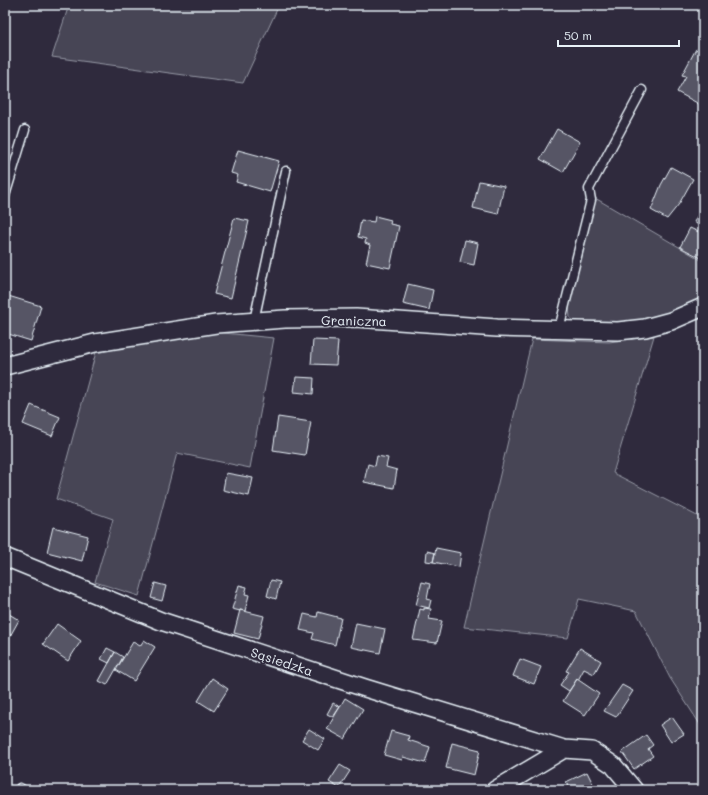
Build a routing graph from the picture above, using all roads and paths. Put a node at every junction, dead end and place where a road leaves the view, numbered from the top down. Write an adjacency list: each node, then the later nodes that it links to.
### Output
1 (642, 90): 7 (lane)
2 (25, 130): 4 (lane)
3 (286, 171): 6 (lane)
4 (5, 196)
5 (703, 307): 7 (street, Graniczna)
6 (254, 321): 7 (street, Graniczna); 8 (street, Graniczna)
7 (559, 329)
8 (5, 366)
9 (5, 557): 10 (street, Sąsiedzka)
10 (564, 749): 11 (street); 12 (street, Sąsiedzka)
11 (495, 790)
12 (634, 790)

